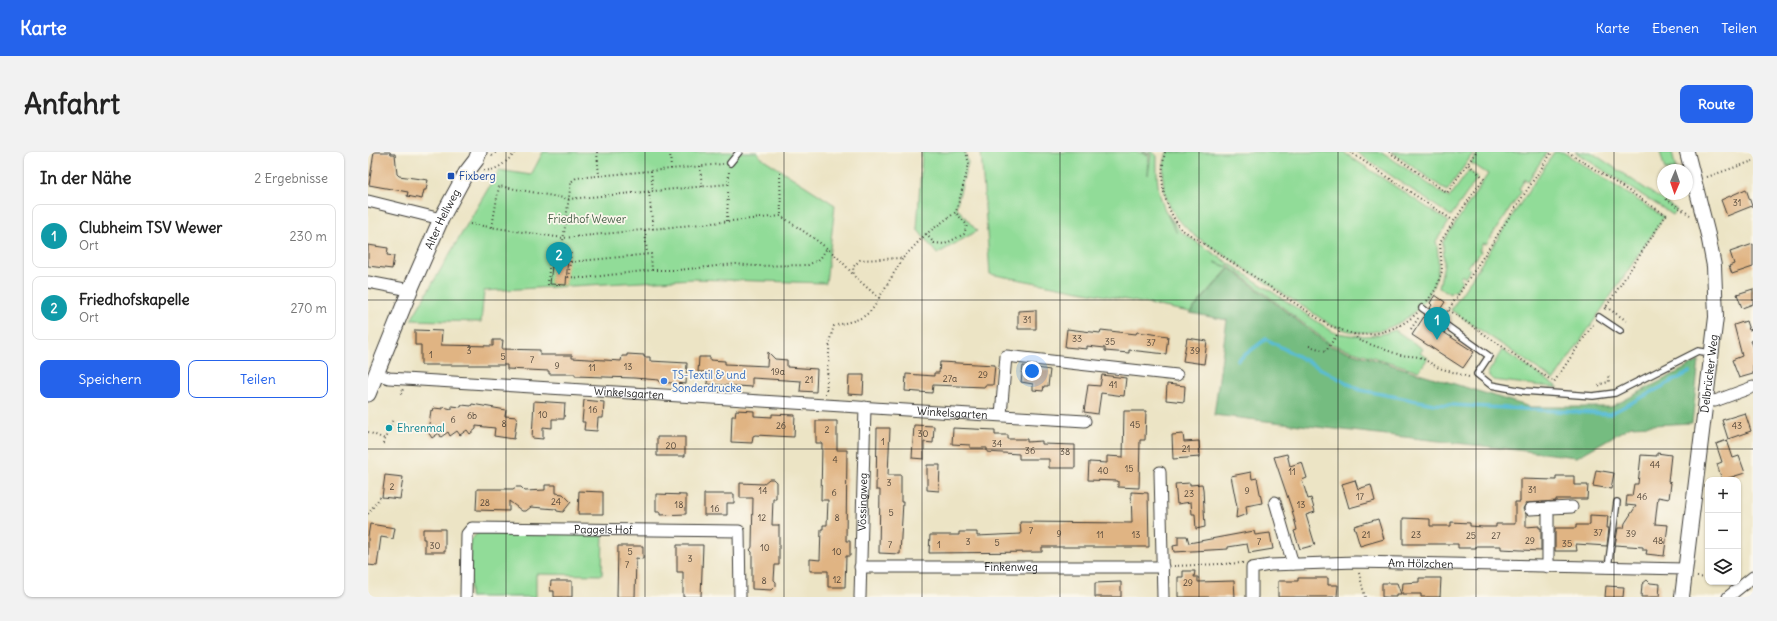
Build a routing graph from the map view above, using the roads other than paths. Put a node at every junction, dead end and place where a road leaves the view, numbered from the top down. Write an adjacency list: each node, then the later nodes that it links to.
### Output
1 (479, 152): 6 (main road, Alter Hellweg)
2 (739, 152): 4 (lane)
3 (1687, 152): 12 (street, Delbrücker Weg)
4 (730, 163)
5 (368, 201): 6 (street)
6 (441, 219): 8 (main road, Alter Hellweg)
7 (368, 282): 8 (street)
8 (410, 290): 13 (main road, Alter Hellweg)
9 (1422, 308): 12 (lane)
10 (1599, 317): 11 (lane)
11 (1620, 331)
12 (1711, 352): 17 (street, Delbrücker Weg)
13 (376, 374): 16 (main road, Alter Hellweg); 18 (street, Winkelsgarten)
14 (1177, 375): 19 (street, Winkelsgarten)
15 (1753, 387): 17 (street)
16 (368, 394)
17 (1706, 400): 32 (street, Delbrücker Weg)
18 (865, 407): 19 (street, Winkelsgarten); 28 (street, Vössingweg)
19 (1001, 415): 20 (street, Winkelsgarten)
20 (1085, 421)
21 (1160, 472): 29 (street)
22 (1275, 502): 27 (street)
23 (1617, 502): 31 (lane)
24 (1572, 507): 25 (street)
25 (1548, 508): 26 (street); 30 (street)
26 (1530, 509)
27 (1293, 564): 30 (street, Am Hölzchen); 38 (street, Am Hölzchen)
28 (860, 567): 29 (street, Finkenweg); 36 (street, Vössingweg)
29 (1163, 567): 37 (street)
30 (1548, 567): 31 (street, Am Hölzchen)
31 (1608, 567): 32 (street, Am Hölzchen)
32 (1685, 569): 39 (street, Delbrücker Weg)
33 (1753, 577): 40 (street)
34 (466, 597): 35 (street, Paggels Hof)
35 (740, 597)
36 (860, 597)
37 (1163, 597)
38 (1252, 597)
39 (1682, 597)
40 (1728, 597)

